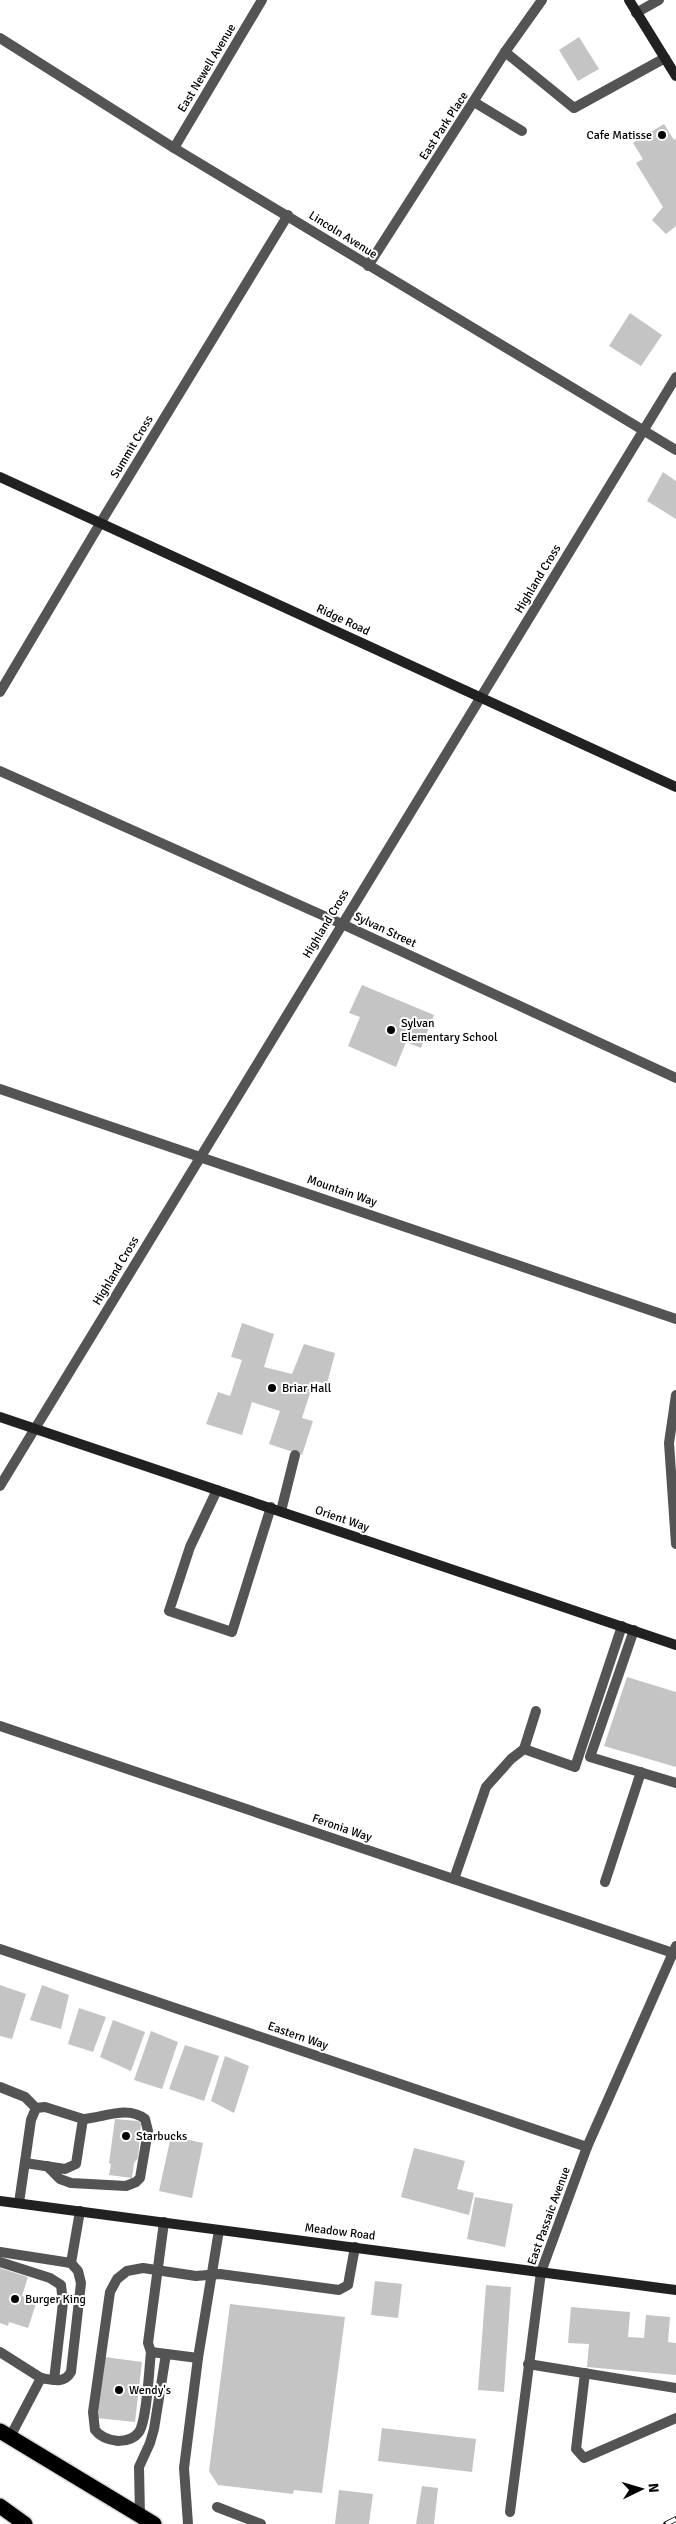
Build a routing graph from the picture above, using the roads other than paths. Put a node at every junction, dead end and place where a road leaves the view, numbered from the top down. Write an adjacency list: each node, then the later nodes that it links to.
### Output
1 (262, 0): 12 (street, East Newell Avenue)
2 (542, 0): 7 (street, East Park Place)
3 (628, 0): 5 (street)
4 (659, 0): 5 (street)
5 (636, 13): 8 (street)
6 (0, 38): 12 (street, Lincoln Avenue)
7 (505, 52): 8 (street); 10 (street, East Park Place)
8 (665, 58): 9 (street)
9 (676, 76)
10 (474, 102): 11 (street); 14 (street, East Park Place)
11 (522, 131)
12 (174, 148): 13 (street, Lincoln Avenue)
13 (288, 215): 14 (street, Lincoln Avenue); 19 (street, Summit Cross)
14 (368, 266): 16 (street, Lincoln Avenue)
15 (676, 377): 16 (street, Highland Cross)
16 (644, 431): 17 (street, Lincoln Avenue); 21 (street, Highland Cross)
17 (676, 450)
18 (0, 477): 19 (street, Ridge Road)
19 (100, 522): 20 (street, Summit Cross); 21 (street, Ridge Road)
20 (0, 692)
21 (481, 696): 23 (street, Ridge Road); 24 (street, Highland Cross)
22 (0, 772): 24 (street, Sylvan Street)
23 (676, 787)
24 (342, 924): 25 (street, Sylvan Street); 27 (street, Highland Cross)
25 (676, 1078)
26 (0, 1089): 27 (street, Mountain Way)
27 (200, 1156): 28 (street, Mountain Way); 31 (street, Highland Cross)
28 (676, 1319)
29 (676, 1395): 36 (street)
30 (0, 1417): 31 (street, Orient Way)
31 (35, 1429): 33 (street, Highland Cross); 34 (street, Orient Way)
32 (295, 1454): 35 (street)
33 (0, 1486)
34 (217, 1490): 35 (street, Orient Way); 35 (street)
35 (276, 1509): 38 (street, Orient Way)
36 (675, 1509): 37 (street)
37 (676, 1544)
38 (622, 1626): 39 (street, Orient Way); 43 (street)
39 (634, 1630): 40 (street, Orient Way); 44 (street)
40 (676, 1645)
41 (536, 1711): 43 (street)
42 (0, 1726): 46 (street, Feronia Way)
43 (524, 1749): 46 (street)
44 (641, 1772): 45 (street); 47 (street)
45 (676, 1783)
46 (454, 1879): 49 (street, Feronia Way)
47 (605, 1882)
48 (0, 1949): 53 (street, Eastern Way)
49 (675, 1951): 53 (street, East Passaic Avenue)
50 (0, 2088): 51 (street)
51 (36, 2108): 52 (street); 54 (street)
52 (83, 2119): 55 (street); 55 (street)
53 (587, 2147): 66 (street, East Passaic Avenue)
54 (25, 2163): 55 (street); 57 (street)
55 (47, 2166)
56 (0, 2201): 57 (street, Meadow Road)
57 (19, 2204): 58 (street, Meadow Road)
58 (80, 2211): 59 (street, Meadow Road); 64 (street)
59 (164, 2222): 60 (street, Meadow Road); 65 (street)
60 (219, 2230): 61 (street, Meadow Road); 67 (street)
61 (355, 2246): 66 (street, Meadow Road); 67 (street)
62 (0, 2252): 64 (street)
63 (0, 2262): 76 (street)
64 (72, 2263): 76 (street)
65 (158, 2270): 67 (street); 70 (street); 70 (street)
66 (541, 2272): 68 (street, Meadow Road); 73 (street, East Passaic Avenue)
67 (211, 2275): 72 (street)
68 (676, 2290)
69 (0, 2352): 75 (street)
70 (151, 2352): 71 (street)
71 (166, 2354): 72 (street); 83 (street)
72 (198, 2358): 86 (street)
73 (528, 2364): 74 (street); 82 (street, East Passaic Avenue)
74 (585, 2373): 77 (street); 78 (street)
75 (41, 2378): 76 (street); 79 (street)
76 (54, 2380)
77 (676, 2388)
78 (676, 2418)
79 (5, 2434): 83 (highway)
80 (0, 2506): 84 (highway)
81 (217, 2507): 87 (street)
82 (510, 2512)
83 (140, 2516): 85 (highway)
84 (25, 2524)
85 (154, 2524)
86 (188, 2524)
87 (261, 2524)

